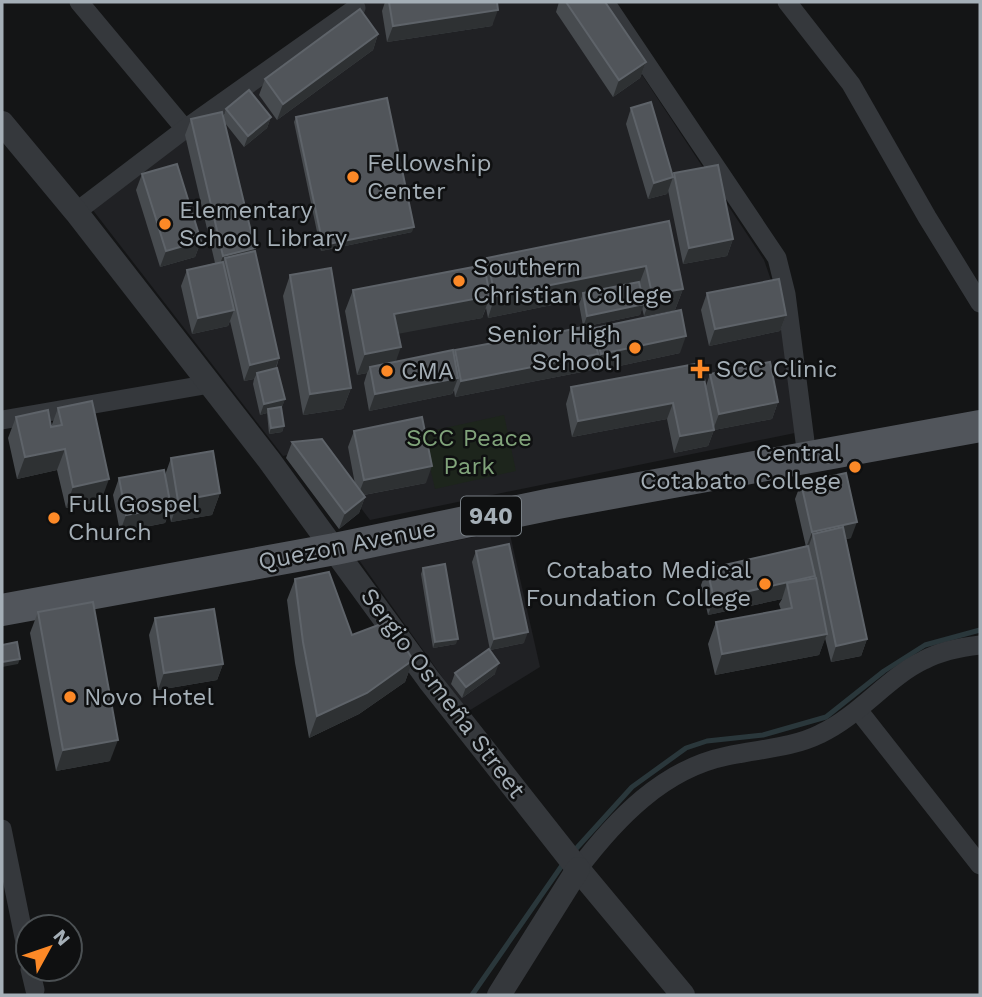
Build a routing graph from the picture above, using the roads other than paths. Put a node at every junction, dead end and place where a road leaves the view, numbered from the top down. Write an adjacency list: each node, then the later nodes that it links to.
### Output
1 (79, 2): 6 (street)
2 (605, 2): 12 (street)
3 (788, 2): 8 (street)
4 (356, 8): 6 (street)
5 (2, 123): 7 (street, Sergio Osmeña Street)
6 (185, 129): 7 (street)
7 (76, 212): 9 (street, Sergio Osmeña Street)
8 (980, 303)
9 (210, 384): 10 (street); 13 (street, Sergio Osmeña Street)
10 (2, 420)
11 (980, 426): 12 (main road, Quezon Avenue / 940)
12 (807, 457): 13 (main road, Quezon Avenue / 940)
13 (335, 548): 14 (main road, Quezon Avenue / 940); 19 (street, Sergio Osmeña Street)
14 (2, 610)
15 (980, 645): 16 (street)
16 (858, 710): 18 (street); 19 (street)
17 (2, 830): 20 (street)
18 (980, 864)
19 (578, 869): 23 (street); 24 (street, Sergio Osmeña Street)
20 (19, 913)
21 (33, 983): 22 (street)
22 (35, 990)
23 (499, 995)
24 (683, 995)

